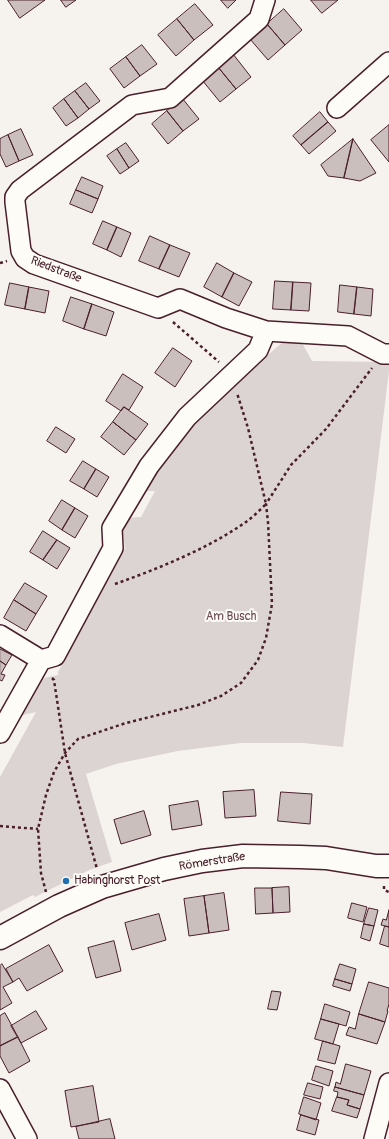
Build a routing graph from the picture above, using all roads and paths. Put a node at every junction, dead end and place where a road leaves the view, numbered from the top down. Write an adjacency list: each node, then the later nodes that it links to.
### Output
1 (265, 0): 4 (street, Riedstraße)
2 (389, 62): 3 (street)
3 (337, 108)
4 (158, 308): 5 (street); 7 (path)
5 (266, 331): 6 (street); 7 (street)
6 (386, 354): 8 (path)
7 (232, 376): 8 (path); 9 (street)
8 (266, 504): 9 (path); 13 (path)
9 (95, 583): 11 (street)
10 (0, 635): 11 (street)
11 (41, 660): 12 (street); 13 (path)
12 (0, 733)
13 (65, 753): 15 (path); 17 (path)
14 (0, 826): 15 (path)
15 (38, 830): 18 (path)
16 (389, 866): 17 (main road, Römerstraße)
17 (102, 887): 18 (main road, Römerstraße)
18 (52, 910): 19 (main road, Römerstraße)
19 (0, 938)
20 (389, 1083): 23 (street)
21 (0, 1089): 22 (street)
22 (27, 1139)
23 (374, 1139)

